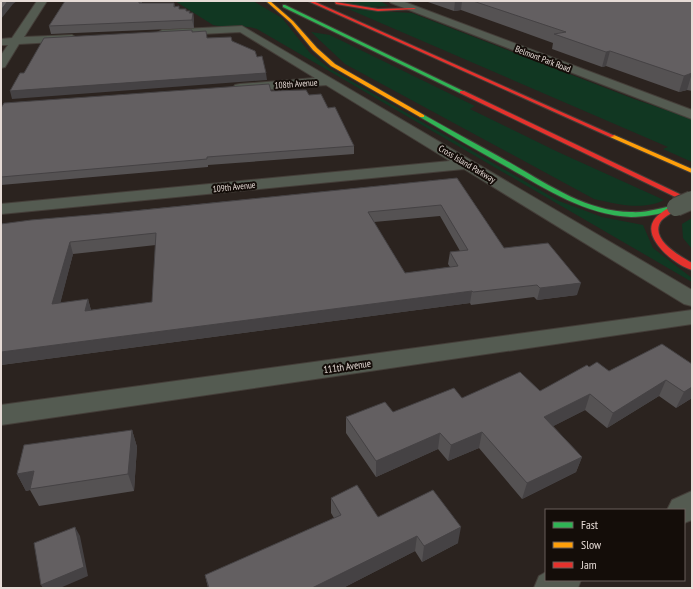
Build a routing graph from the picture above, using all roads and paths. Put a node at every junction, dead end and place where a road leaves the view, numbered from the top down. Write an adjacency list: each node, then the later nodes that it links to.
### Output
1 (42, 1): 10 (street)
2 (268, 1): 18 (highway)
3 (274, 1): 18 (highway)
4 (310, 1): 17 (highway)
5 (330, 1): 7 (highway)
6 (394, 1): 7 (street, Belmont Park Road)
7 (414, 9): 15 (street, Belmont Park Road)
8 (155, 34): 13 (street, Cross Island Parkway)
9 (85, 38): 10 (street)
10 (15, 41): 11 (street); 12 (street)
11 (1, 42)
12 (1, 64)
13 (327, 81): 14 (street, 108th Avenue); 16 (street, Cross Island Parkway)
14 (224, 89)
15 (692, 115)
16 (468, 164): 19 (street, 109th Avenue); 21 (street, Cross Island Parkway)
17 (692, 171)
18 (687, 203): 20 (highway)
19 (1, 209)
20 (692, 267)
21 (692, 299)
22 (692, 317): 23 (street, 111th Avenue)
23 (1, 415)
24 (562, 581): 25 (street)
25 (551, 588)

